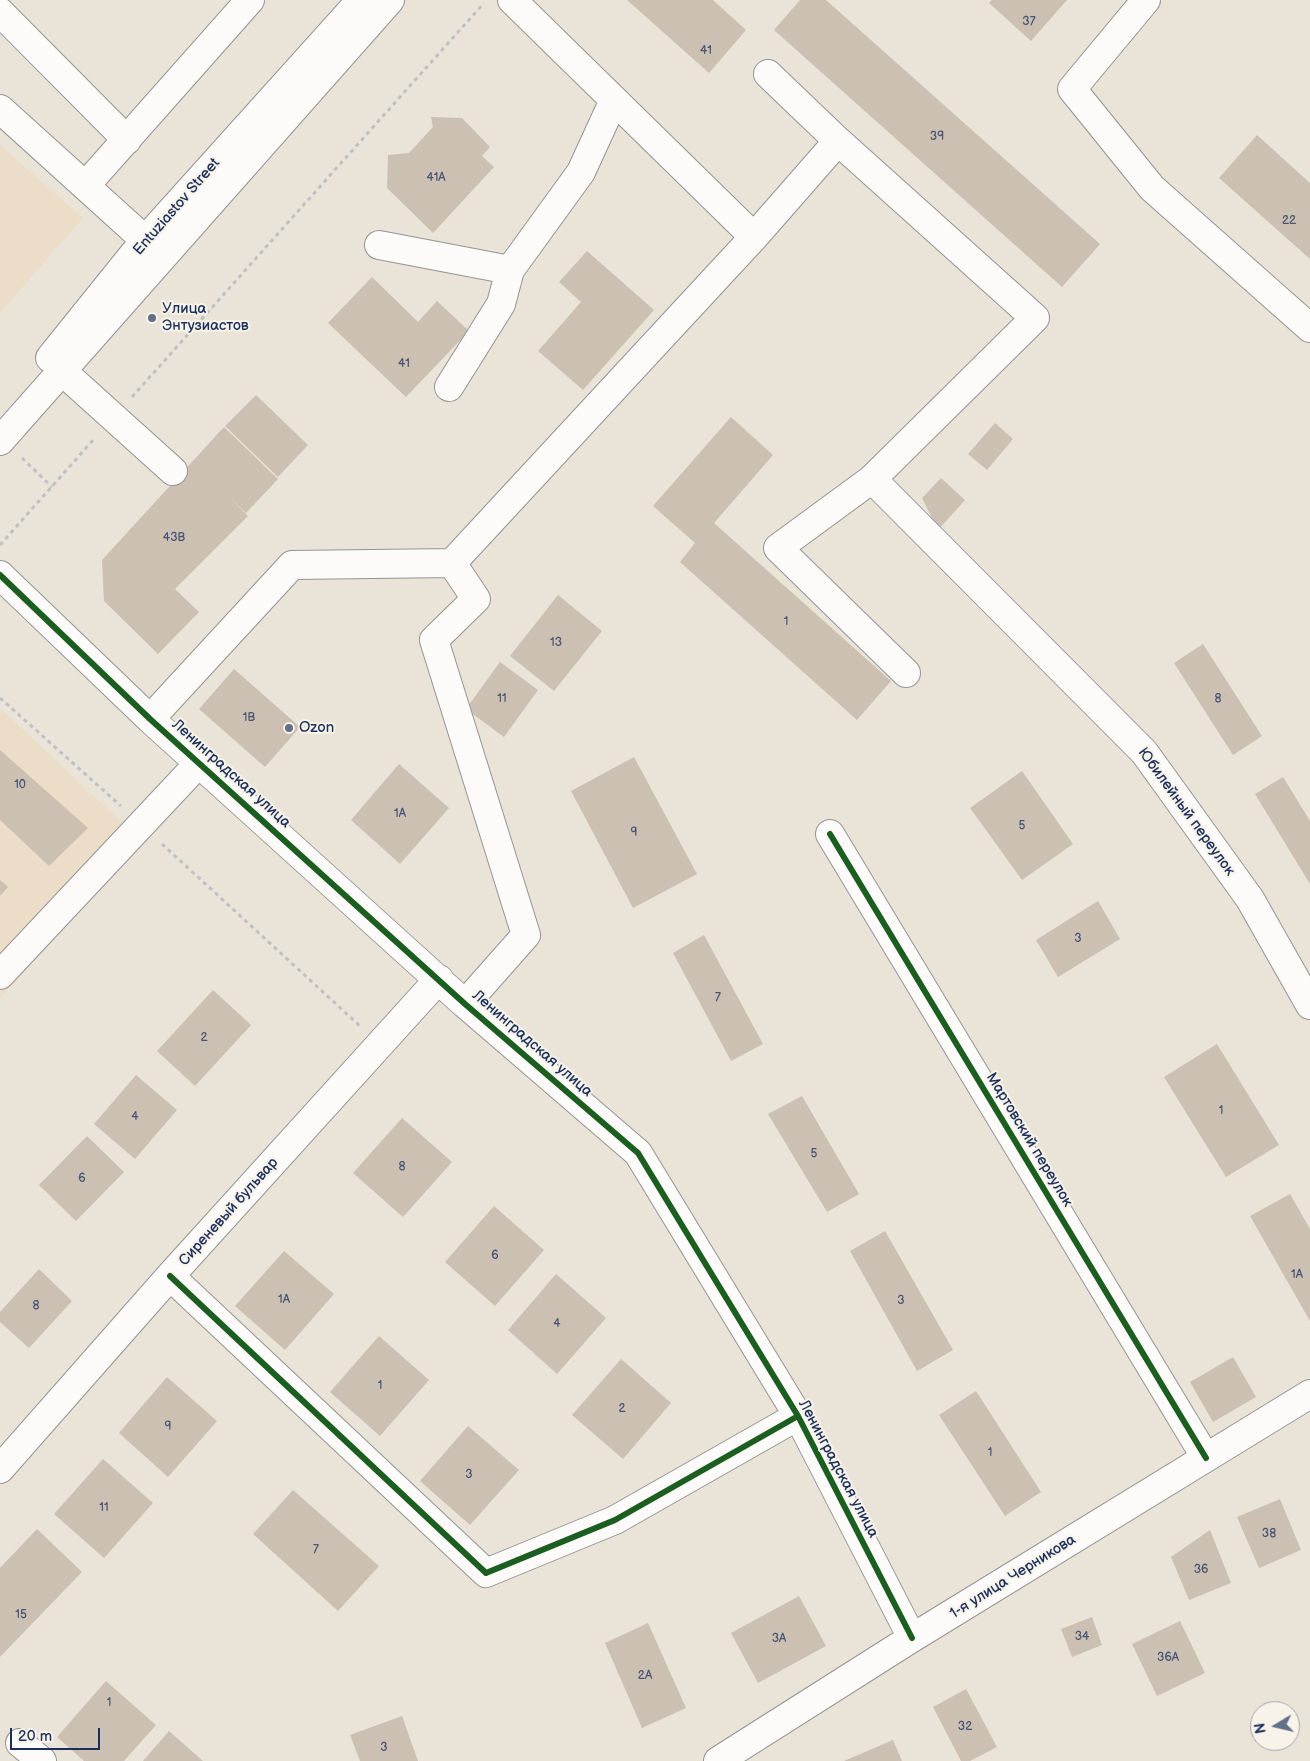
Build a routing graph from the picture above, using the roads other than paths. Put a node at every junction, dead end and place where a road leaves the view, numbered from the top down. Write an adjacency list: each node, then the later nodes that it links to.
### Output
1 (250, 0): 10 (street)
2 (361, 0): 14 (street, Entuziastov Street)
3 (390, 0): 18 (street)
4 (512, 0): 8 (street)
5 (1146, 0): 17 (street)
6 (0, 12): 10 (street)
7 (768, 74): 11 (street)
8 (614, 100): 13 (street); 16 (street)
9 (0, 110): 12 (street)
10 (126, 140): 12 (street)
11 (838, 141): 13 (street); 22 (street)
12 (86, 185): 14 (street)
13 (754, 237): 23 (street)
14 (146, 240): 20 (street, Entuziastov Street)
15 (379, 245): 16 (street)
16 (510, 270): 19 (street)
17 (1310, 328)
18 (62, 371): 20 (street); 21 (street)
19 (449, 387)
20 (1, 433)
21 (173, 471)
22 (872, 478): 25 (street); 32 (street, Юбилейный переулок)
23 (452, 564): 26 (street); 31 (street)
24 (0, 575): 26 (street, Ленинградская улица)
25 (906, 673)
26 (150, 719): 27 (street, Ленинградская улица)
27 (200, 762): 29 (street); 30 (street, Ленинградская улица)
28 (830, 834): 36 (street, Мартовский переулок)
29 (0, 976)
30 (439, 979): 31 (street, Ленинградская улица); 33 (street, Сиреневый бульвар)
31 (465, 1004): 35 (street, Ленинградская улица)
32 (1310, 1005)
33 (170, 1276): 35 (street); 37 (street, Сиреневый бульвар)
34 (1310, 1394): 36 (street, 1-я улица Черникова)
35 (798, 1416): 38 (street, Ленинградская улица)
36 (1206, 1458): 38 (street, 1-я улица Черникова)
37 (0, 1469)
38 (912, 1638): 41 (street, 1-я улица Черникова)
39 (20, 1742): 40 (street)
40 (42, 1761)
41 (718, 1761)

